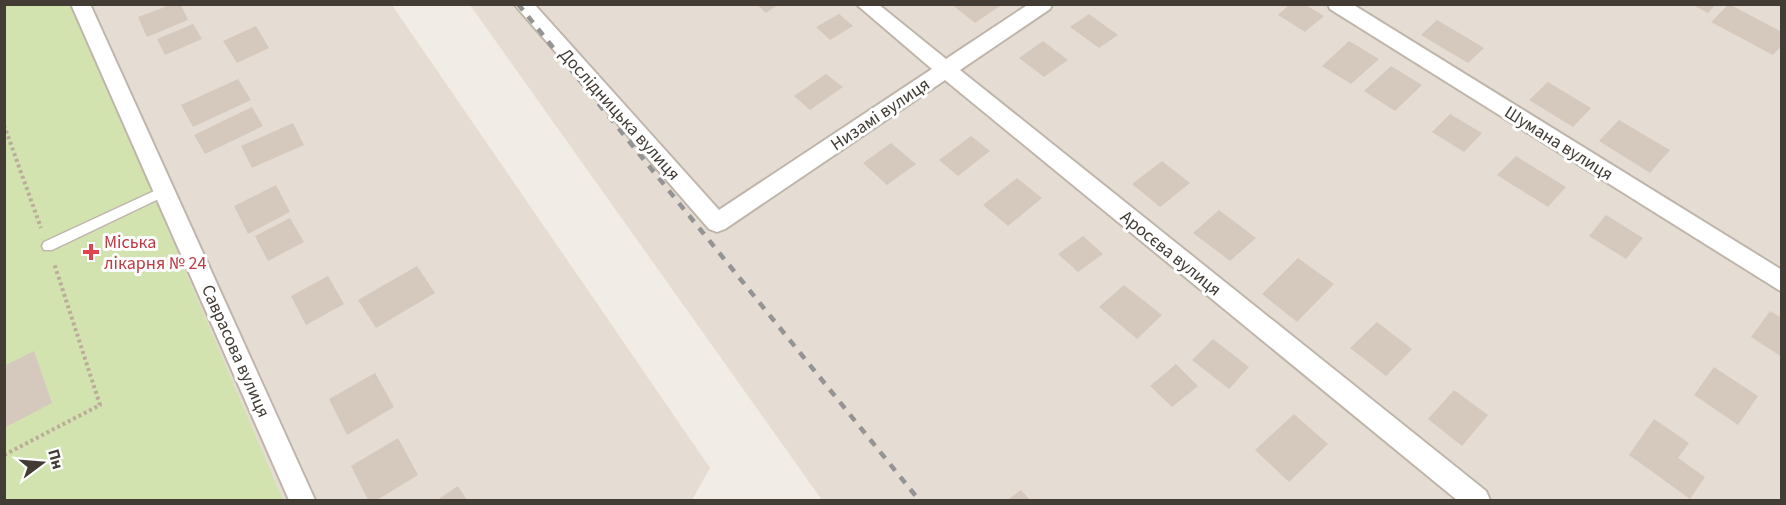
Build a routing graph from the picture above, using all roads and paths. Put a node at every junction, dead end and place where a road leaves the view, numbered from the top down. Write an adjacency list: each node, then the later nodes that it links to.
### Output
1 (80, 4): 8 (street, Саврасова вулиця)
2 (865, 4): 6 (street, Аросєва вулиця)
3 (1043, 4): 6 (street, Низамі вулиця)
4 (1337, 4): 11 (street, Шумана вулиця)
5 (530, 9): 9 (street, Дослідницька вулиця)
6 (945, 70): 9 (street, Низамі вулиця); 14 (street, Аросєва вулиця)
7 (4, 125): 10 (path)
8 (165, 191): 10 (lane); 13 (street, Саврасова вулиця)
9 (717, 223)
10 (48, 246): 12 (path)
11 (1782, 282)
12 (4, 455)
13 (302, 501)
14 (1477, 501)

